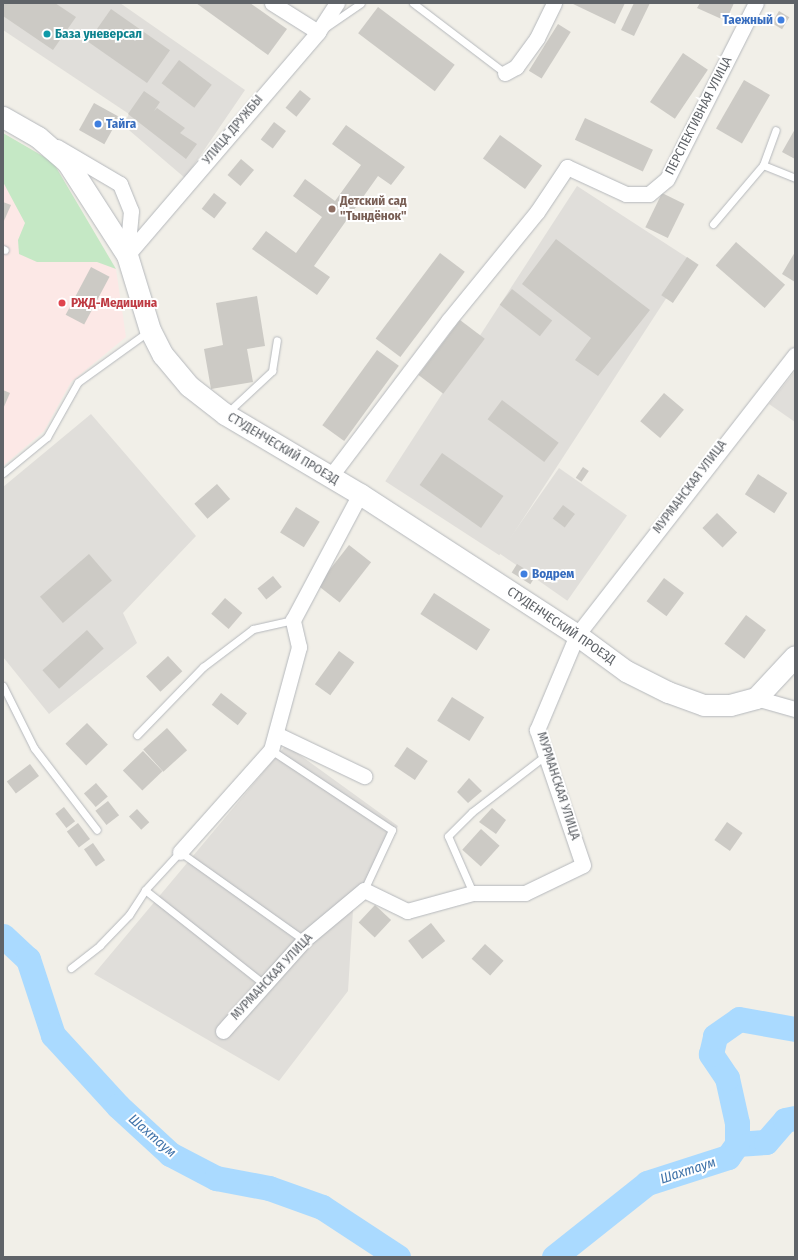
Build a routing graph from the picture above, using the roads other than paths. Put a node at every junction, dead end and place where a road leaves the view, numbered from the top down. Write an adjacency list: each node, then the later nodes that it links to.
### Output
1 (272, 3): 7 (street)
2 (336, 3): 7 (street, УЛИЦА ДРУЖБЫ)
3 (361, 3): 7 (lane)
4 (413, 3): 8 (lane)
5 (554, 3): 8 (street)
6 (756, 3): 21 (street, ПЕРСПЕКТИВНАЯ УЛИЦА)
7 (318, 32): 15 (street, УЛИЦА ДРУЖБЫ)
8 (505, 73)
9 (3, 117): 11 (street, СТУДЕНЧЕСКИЙ ПРОЕЗД)
10 (776, 130): 12 (lane)
11 (38, 137): 15 (street, СТУДЕНЧЕСКИЙ ПРОЕЗД); 15 (street)
12 (763, 165): 13 (lane); 14 (lane)
13 (795, 178)
14 (713, 224)
15 (127, 255): 16 (street, СТУДЕНЧЕСКИЙ ПРОЕЗД)
16 (150, 330): 19 (street, СТУДЕНЧЕСКИЙ ПРОЕЗД); 20 (lane)
17 (277, 340): 19 (lane)
18 (795, 355): 24 (street, МУРМАНСКАЯ УЛИЦА)
19 (225, 414): 21 (street, СТУДЕНЧЕСКИЙ ПРОЕЗД)
20 (3, 473)
21 (330, 477): 22 (street, СТУДЕНЧЕСКИЙ ПРОЕЗД)
22 (360, 494): 23 (street); 24 (street, СТУДЕНЧЕСКИЙ ПРОЕЗД)
23 (293, 620): 29 (street); 30 (lane)
24 (578, 635): 27 (street, СТУДЕНЧЕСКИЙ ПРОЕЗД); 32 (street, МУРМАНСКАЯ УЛИЦА)
25 (795, 656): 27 (street)
26 (3, 686): 34 (lane)
27 (756, 698): 28 (street)
28 (795, 709)
29 (276, 734): 31 (street); 33 (street)
30 (137, 735)
31 (271, 750): 35 (street); 37 (lane)
32 (546, 755): 38 (lane); 38 (street, МУРМАНСКАЯ УЛИЦА)
33 (364, 776)
34 (97, 830)
35 (180, 852): 36 (lane); 39 (lane)
36 (145, 890): 40 (lane); 41 (lane)
37 (364, 890): 38 (street, МУРМАНСКАЯ УЛИЦА); 39 (street, МУРМАНСКАЯ УЛИЦА)
38 (473, 893)
39 (304, 940): 41 (street, МУРМАНСКАЯ УЛИЦА)
40 (70, 968)
41 (264, 984): 42 (street, МУРМАНСКАЯ УЛИЦА)
42 (223, 1031)

